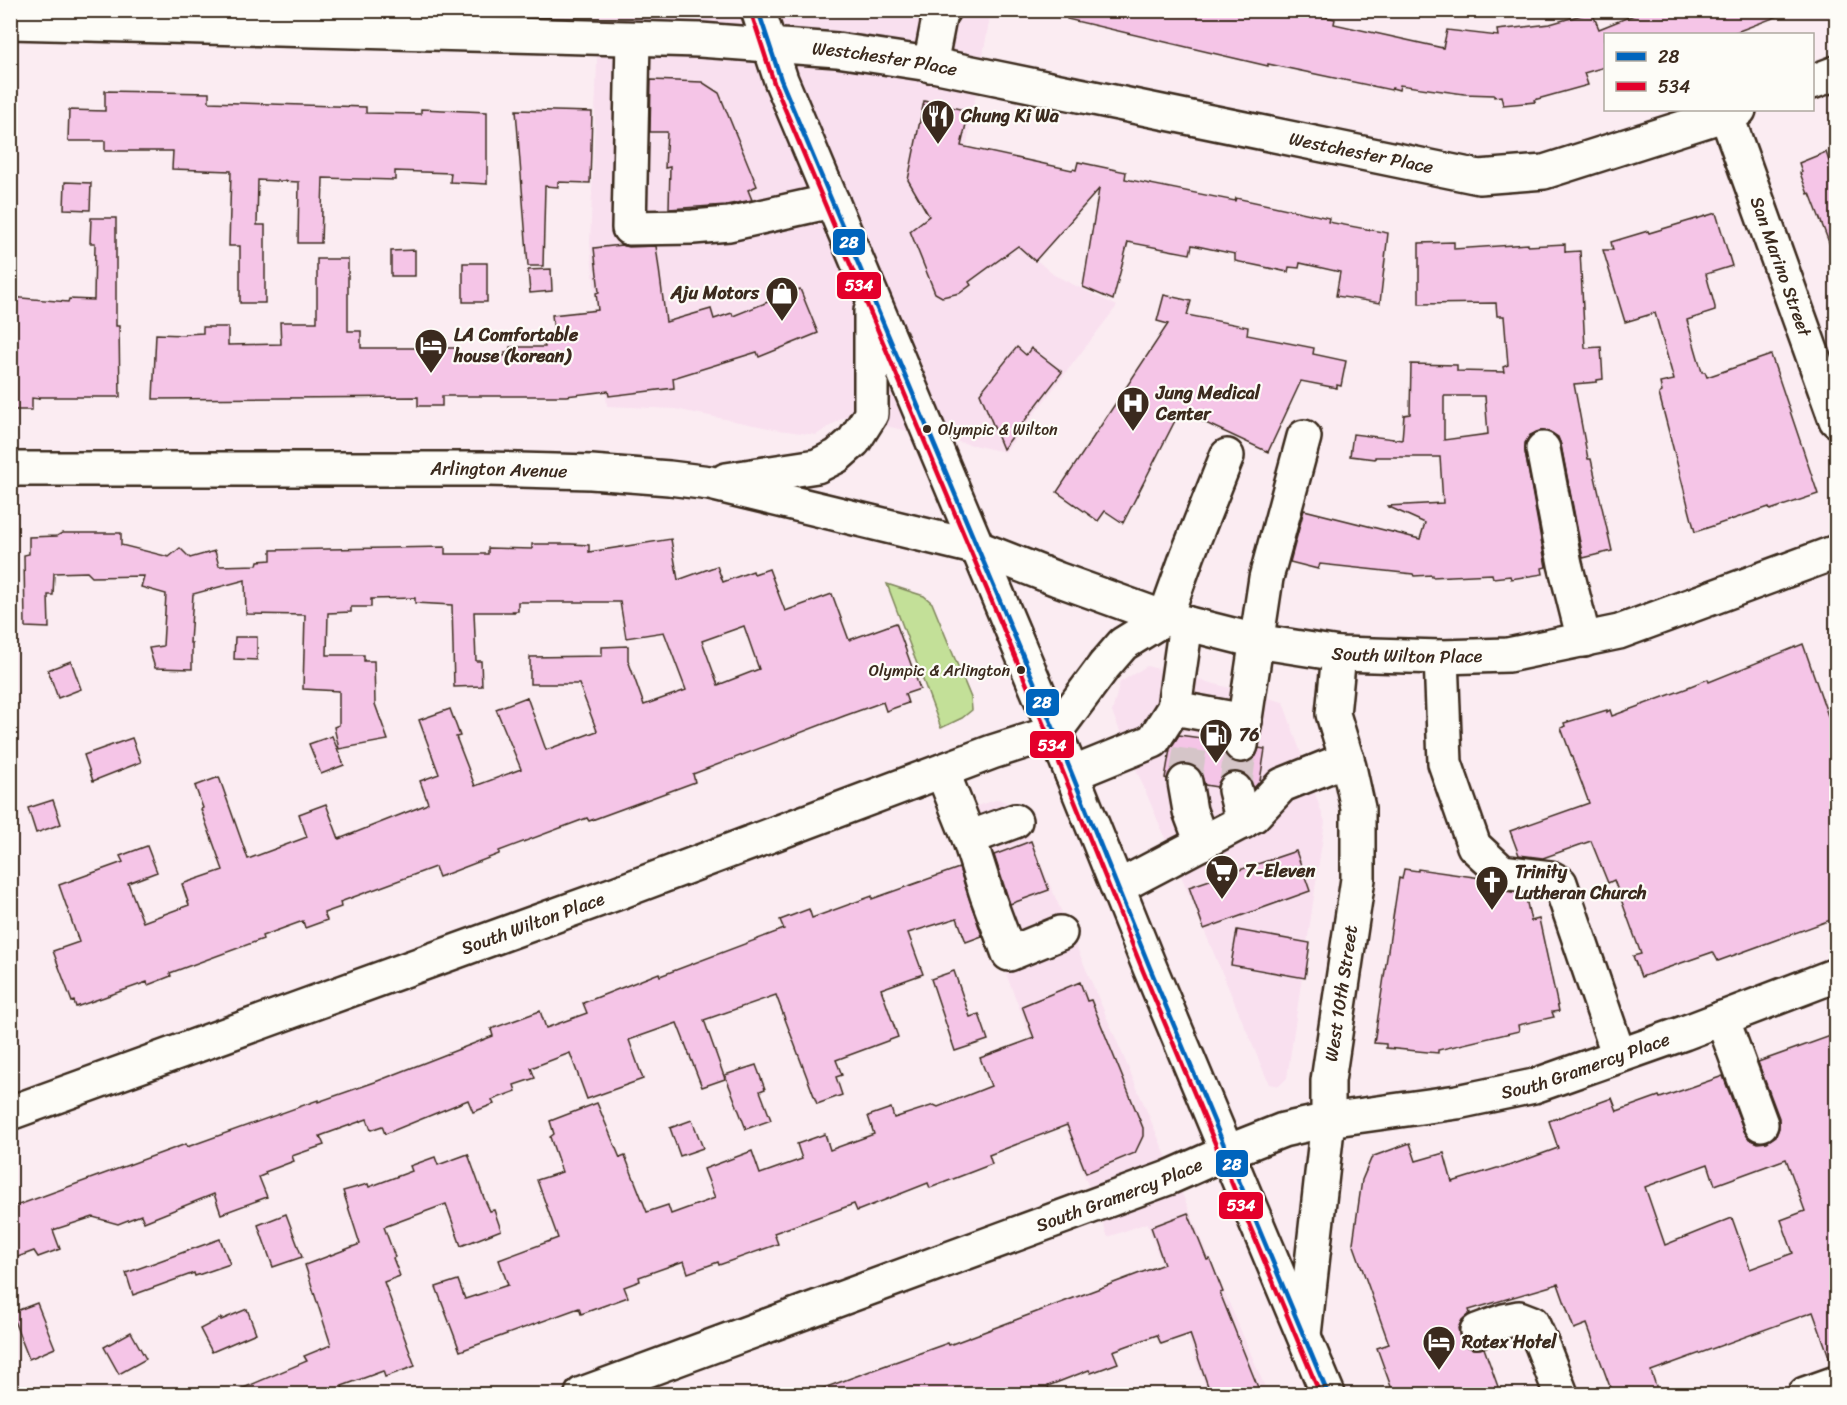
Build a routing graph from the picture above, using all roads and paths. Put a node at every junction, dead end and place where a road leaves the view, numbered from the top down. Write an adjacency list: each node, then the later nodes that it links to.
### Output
1 (758, 10): 5 (street)
2 (943, 10): 6 (street)
3 (10, 22): 4 (street, Westchester Place)
4 (633, 39): 5 (street, Westchester Place); 10 (street)
5 (770, 45): 6 (street, Westchester Place); 10 (street)
6 (930, 64): 9 (street, Westchester Place)
7 (1836, 73): 8 (street)
8 (1814, 81)
9 (1732, 112): 12 (street, San Marino Street)
10 (832, 201): 11 (street)
11 (871, 295): 17 (street); 18 (street)
12 (1836, 420)
13 (1305, 437): 22 (street)
14 (1543, 449): 21 (street)
15 (1227, 456): 20 (street)
16 (10, 469): 17 (street, Arlington Avenue)
17 (710, 483): 18 (street, Arlington Avenue)
18 (978, 548): 20 (street, South Wilton Place); 26 (street)
19 (1836, 552): 21 (street, South Wilton Place)
20 (1175, 620): 22 (street, South Wilton Place); 25 (street); 26 (street)
21 (1584, 640): 24 (street, South Wilton Place)
22 (1256, 641): 23 (street, South Wilton Place); 25 (street)
23 (1339, 654): 24 (street, South Wilton Place); 27 (street, West 10th Street)
24 (1441, 657): 40 (street)
25 (1187, 718): 29 (street)
26 (1055, 732): 28 (street, South Wilton Place); 29 (street)
27 (1347, 759): 33 (street); 42 (street, West 10th Street)
28 (942, 771): 34 (street); 41 (street, South Wilton Place)
29 (1072, 774): 36 (street)
30 (1185, 782): 35 (street)
31 (1235, 790): 33 (street)
32 (1015, 821): 34 (street)
33 (1243, 822): 35 (street)
34 (969, 838): 37 (street)
35 (1202, 843): 36 (street)
36 (1118, 887): 44 (street)
37 (1060, 933)
38 (1836, 975): 39 (street, South Gramercy Place)
39 (1722, 1018): 40 (street, South Gramercy Place); 43 (street)
40 (1619, 1056): 42 (street, South Gramercy Place)
41 (10, 1113)
42 (1328, 1120): 44 (street, South Gramercy Place); 46 (street, West 10th Street)
43 (1761, 1124)
44 (1227, 1152): 46 (street); 48 (street, South Gramercy Place)
45 (1477, 1331): 50 (street)
46 (1304, 1335): 49 (street)
47 (1836, 1383): 51 (street)
48 (582, 1395)
49 (1328, 1395)
50 (1561, 1395)
51 (1805, 1395)

